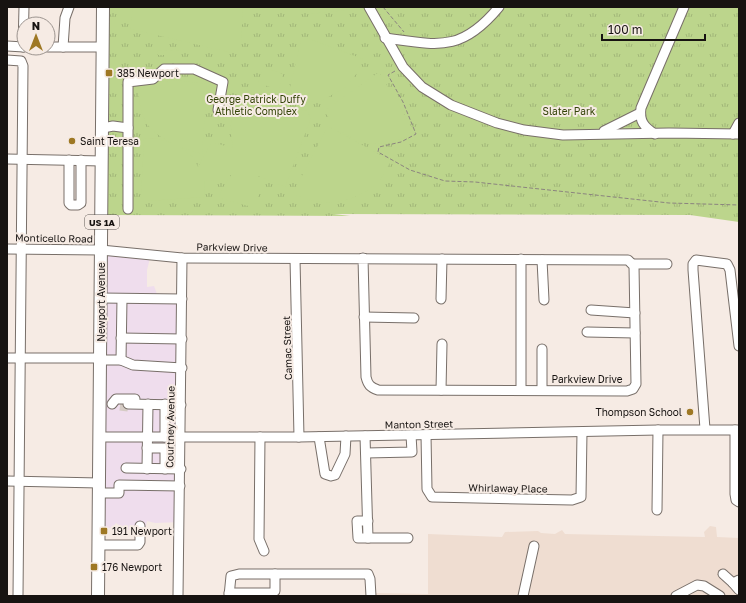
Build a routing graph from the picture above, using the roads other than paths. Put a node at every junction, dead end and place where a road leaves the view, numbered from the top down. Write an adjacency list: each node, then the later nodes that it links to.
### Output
1 (70, 7): 9 (street)
2 (103, 7): 10 (main road, Newport Avenue / US 1A)
3 (369, 7): 6 (street)
4 (499, 7): 6 (street)
5 (684, 7): 13 (street)
6 (385, 38): 17 (street)
7 (10, 46): 11 (street)
8 (56, 47): 9 (street)
9 (64, 47): 10 (street)
10 (103, 47): 15 (main road, Newport Avenue / US 1A)
11 (10, 60): 24 (street)
12 (218, 110): 16 (street)
13 (640, 113): 17 (street); 18 (street)
14 (739, 123): 19 (street)
15 (106, 128): 16 (street); 23 (main road, Newport Avenue / US 1A)
16 (126, 128): 25 (street)
17 (600, 133): 18 (street)
18 (655, 134): 19 (street)
19 (736, 134)
20 (7, 159): 24 (street)
21 (69, 160): 22 (street); 22 (street); 24 (street)
22 (81, 160): 23 (street)
23 (102, 161): 28 (main road, Newport Avenue / US 1A)
24 (22, 162): 27 (street)
25 (128, 209)
26 (7, 249): 27 (street, Monticello Road)
27 (22, 249): 28 (street, Monticello Road); 54 (street)
28 (101, 250): 29 (street, Parkview Drive); 37 (main road, Newport Avenue / US 1A)
29 (182, 258): 31 (street, Parkview Drive); 40 (street, Courtney Avenue)
30 (363, 258): 31 (street, Parkview Drive); 32 (street, Parkview Drive); 44 (street, Parkview Drive)
31 (295, 259): 79 (street, Camac Street)
32 (442, 259): 33 (street, Parkview Drive); 39 (street)
33 (521, 259): 34 (street, Parkview Drive); 59 (street)
34 (542, 260): 35 (street, Parkview Drive); 41 (street)
35 (633, 264): 36 (street); 43 (street, Parkview Drive)
36 (667, 264)
37 (101, 298): 38 (street); 55 (main road, Newport Avenue / US 1A)
38 (122, 299): 40 (street); 48 (street)
39 (441, 299)
40 (182, 300): 49 (street, Courtney Avenue)
41 (544, 300)
42 (591, 310): 43 (street)
43 (635, 313): 47 (street, Parkview Drive)
44 (364, 317): 45 (street); 58 (street, Parkview Drive)
45 (414, 318)
46 (587, 332): 47 (street)
47 (636, 333): 60 (street, Parkview Drive)
48 (121, 338): 49 (street); 56 (street)
49 (182, 339): 57 (street, Courtney Avenue)
50 (442, 344): 58 (street)
51 (739, 346): 66 (street)
52 (542, 349): 60 (street)
53 (7, 358): 54 (street)
54 (20, 358): 55 (street); 88 (street)
55 (101, 359): 56 (street); 61 (main road, Newport Avenue / US 1A)
56 (121, 360): 57 (street)
57 (182, 368): 65 (street, Courtney Avenue)
58 (441, 390): 59 (street, Parkview Drive)
59 (521, 390): 60 (street, Parkview Drive)
60 (542, 390)
61 (100, 404): 64 (street); 74 (main road, Newport Avenue / US 1A)
62 (145, 404): 63 (street); 64 (street); 64 (street); 75 (street)
63 (165, 404): 65 (street); 76 (street)
64 (122, 405)
65 (181, 405): 77 (street, Courtney Avenue)
66 (706, 429): 67 (street, Manton Street); 68 (street, Manton Street)
67 (658, 430): 69 (street, Manton Street); 92 (street)
68 (737, 430): 91 (street)
69 (582, 432): 71 (street, Manton Street); 71 (street, Whirlaway Place)
70 (411, 435): 71 (street, Manton Street); 73 (street, Manton Street); 82 (street)
71 (426, 435)
72 (346, 436): 73 (street, Manton Street); 80 (street, Manton Street); 80 (street)
73 (365, 436): 82 (street)
74 (100, 437): 75 (street, Manton Street); 90 (main road, Newport Avenue / US 1A)
75 (147, 437): 76 (street, Manton Street); 81 (street)
76 (165, 437): 77 (street, Manton Street)
77 (181, 437): 78 (street, Manton Street); 86 (street, Courtney Avenue)
78 (260, 437): 79 (street, Manton Street); 97 (street)
79 (299, 437): 80 (street, Manton Street)
80 (319, 437)
81 (147, 448): 84 (street); 85 (street)
82 (366, 453): 94 (street)
83 (126, 468): 84 (street)
84 (147, 469): 85 (street)
85 (165, 469): 86 (street)
86 (181, 469): 89 (street, Courtney Avenue)
87 (7, 481): 88 (street)
88 (20, 482): 90 (street); 103 (street)
89 (180, 486): 90 (street); 105 (street, Courtney Avenue)
90 (99, 488): 95 (main road, Newport Avenue / US 1A)
91 (739, 502)
92 (657, 510)
93 (140, 526): 95 (street)
94 (408, 538)
95 (98, 545): 104 (main road, Newport Avenue / US 1A)
96 (534, 546): 107 (street)
97 (264, 551)
98 (275, 574): 102 (street); 102 (street); 106 (street)
99 (723, 574): 100 (street)
100 (736, 581): 101 (street)
101 (739, 590)
102 (229, 594)
103 (18, 596)
104 (98, 596)
105 (178, 596)
106 (371, 596)
107 (523, 596)
108 (676, 596): 109 (street)
109 (720, 596)

